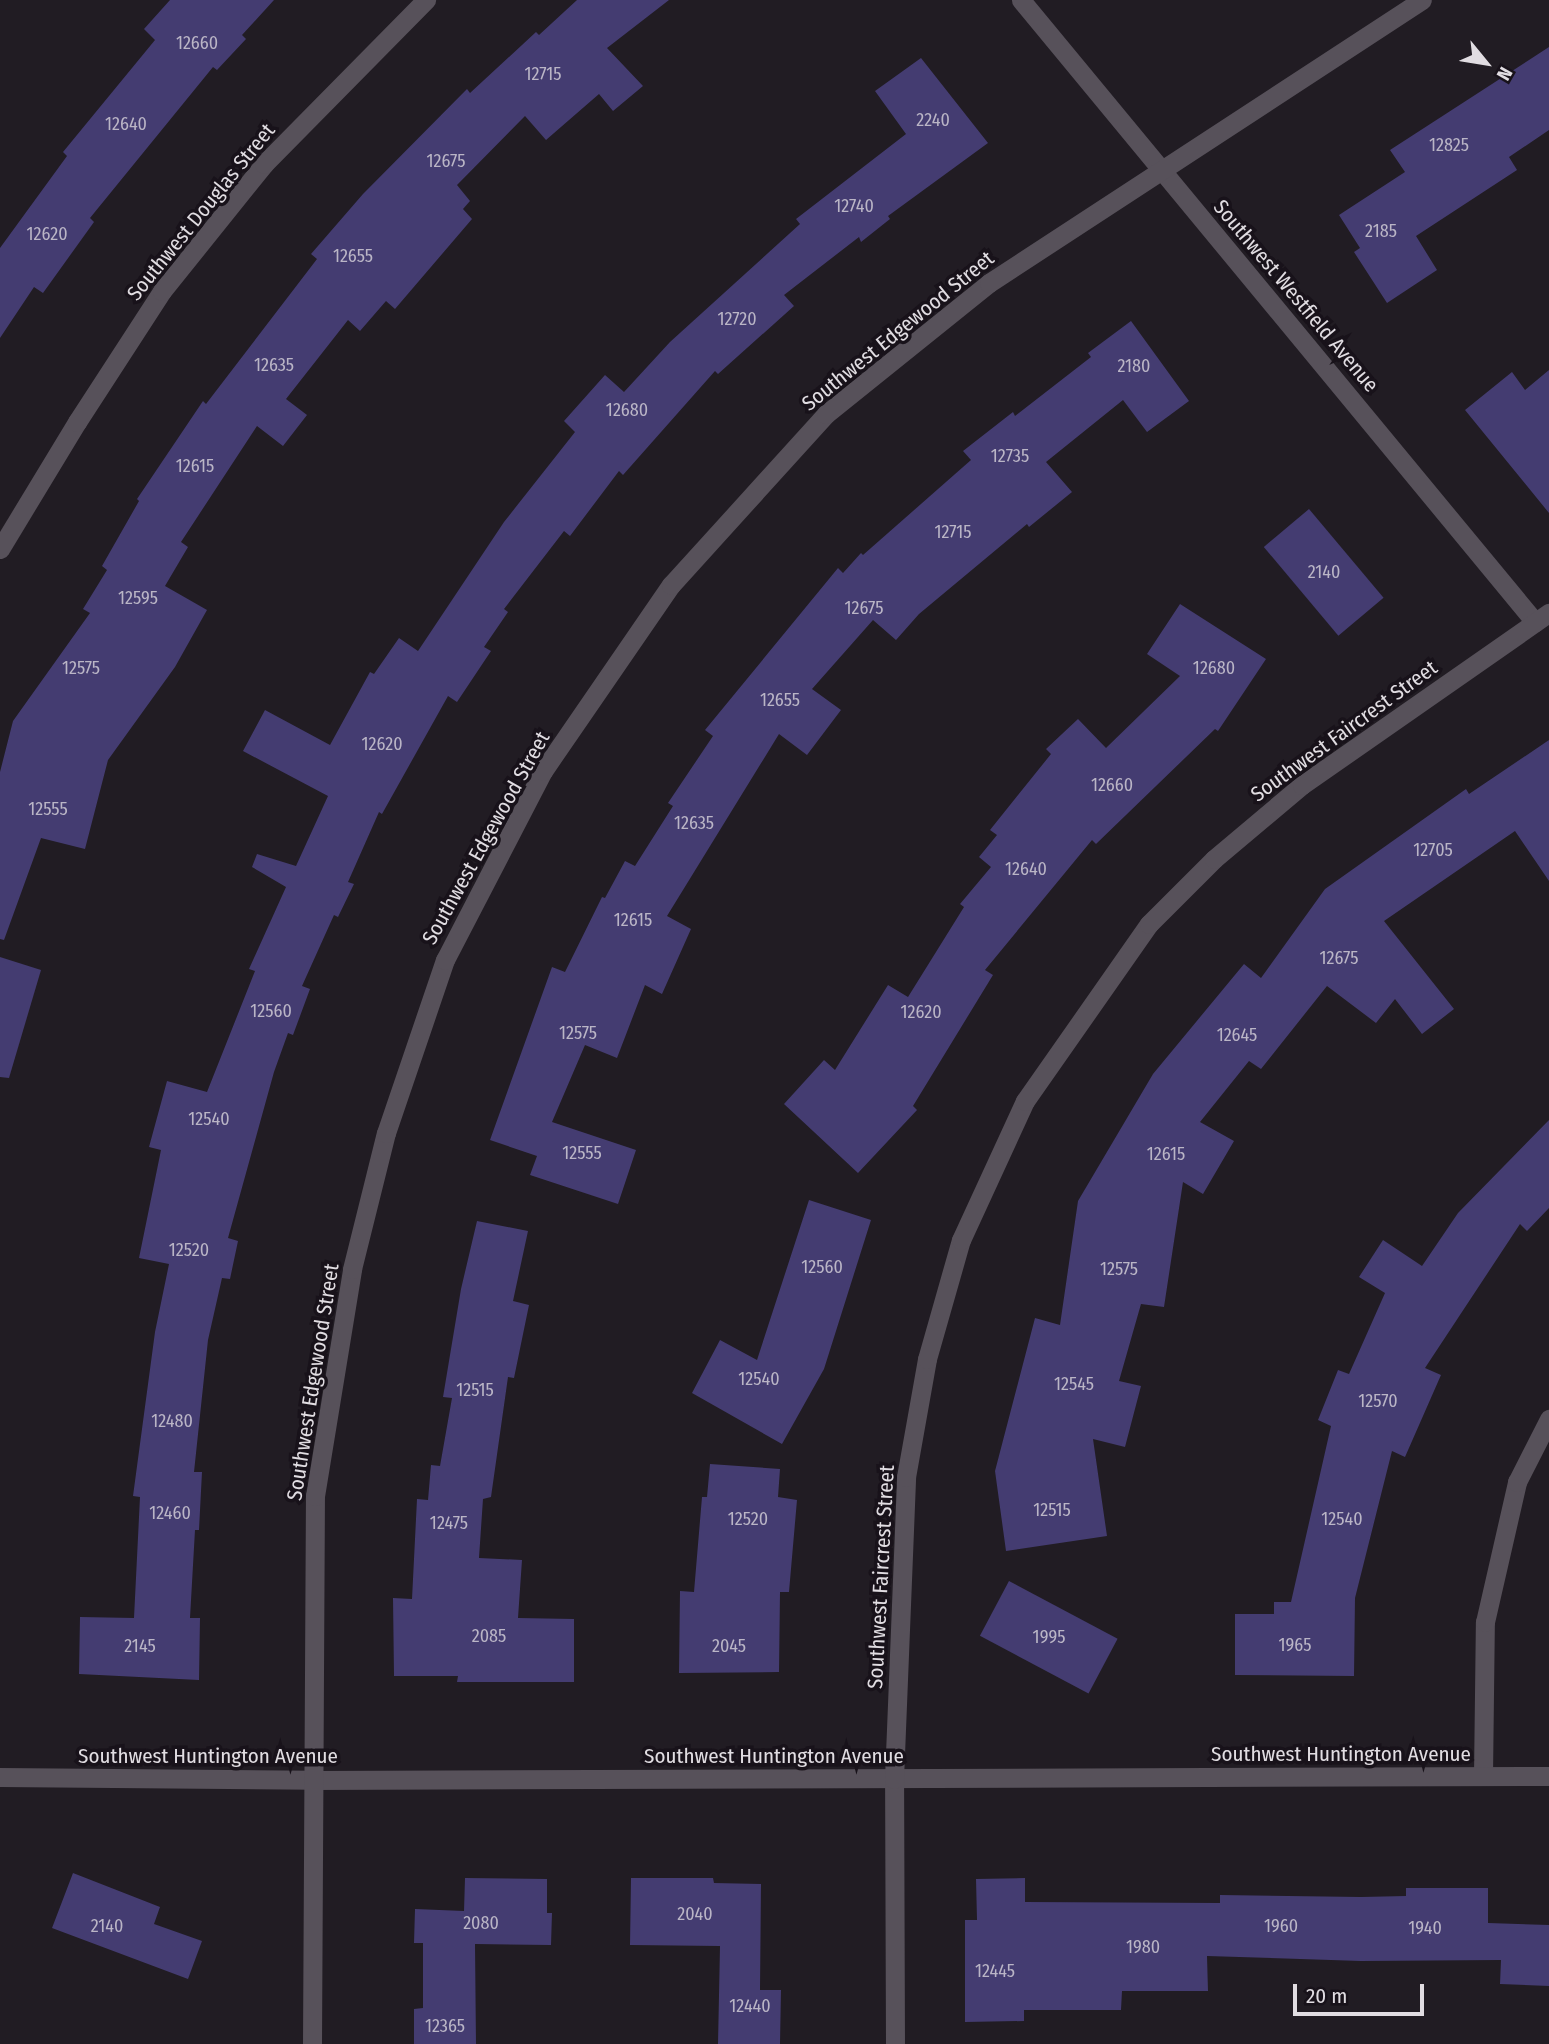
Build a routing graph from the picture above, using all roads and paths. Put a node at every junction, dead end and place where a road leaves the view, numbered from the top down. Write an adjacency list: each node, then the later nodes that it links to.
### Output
1 (426, 0): 5 (street, Southwest Douglas Street)
2 (1021, 0): 4 (street, Southwest Westfield Avenue)
3 (1422, 0): 4 (street, Southwest Edgewood Street)
4 (1163, 170): 6 (street, Southwest Westfield Avenue); 12 (street, Southwest Edgewood Street)
5 (0, 549)
6 (1542, 617): 11 (street, Southwest Faircrest Street)
7 (1549, 1419): 8 (street)
8 (1483, 1776): 9 (street, Southwest Huntington Avenue); 11 (street, Southwest Huntington Avenue)
9 (1549, 1776)
10 (0, 1777): 12 (street, Southwest Huntington Avenue)
11 (894, 1779): 12 (street, Southwest Huntington Avenue); 14 (street, Southwest Faircrest Street)
12 (313, 1780): 13 (street, Southwest Edgewood Street)
13 (312, 2044)
14 (895, 2044)

